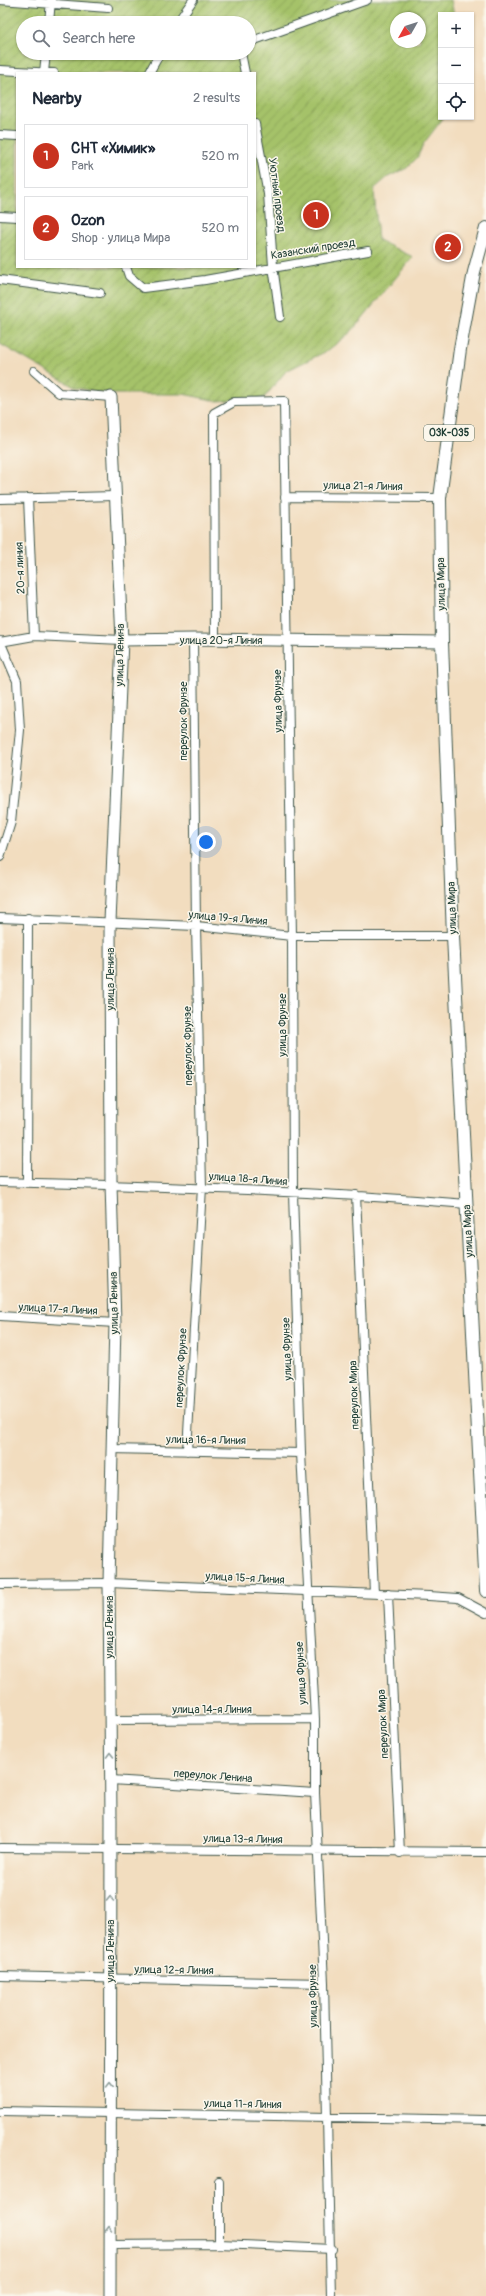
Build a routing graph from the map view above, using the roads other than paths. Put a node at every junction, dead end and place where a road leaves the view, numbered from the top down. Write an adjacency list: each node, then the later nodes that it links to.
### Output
1 (0, 0): 4 (street)
2 (193, 0): 7 (street)
3 (367, 0): 8 (street)
4 (50, 2): 5 (street); 6 (street)
5 (108, 8)
6 (49, 16)
7 (181, 16)
8 (256, 40)
9 (45, 60): 13 (street)
10 (156, 60): 14 (street)
11 (242, 60): 15 (street)
12 (0, 70): 13 (street)
13 (44, 72)
14 (150, 72)
15 (245, 72)
16 (256, 129): 23 (street, Уютный проезд)
17 (0, 135): 18 (street)
18 (16, 136)
19 (0, 216): 20 (street)
20 (16, 217)
21 (486, 228): 33 (main road, улица Мира / 03К-035)
22 (368, 251): 23 (street, Казанский проезд)
23 (273, 266): 24 (street, Казанский проезд); 27 (street, Уютный проезд)
24 (126, 268)
25 (0, 280): 26 (street)
26 (100, 293)
27 (280, 317)
28 (34, 371): 29 (street, улица Ленина)
29 (111, 397): 30 (main road, улица Ленина)
30 (115, 496): 32 (street); 38 (main road, улица Ленина)
31 (286, 497): 33 (street, улица 21-я Линия); 37 (street, улица Фрунзе); 39 (street, улица Фрунзе)
32 (28, 498): 34 (street); 35 (street, 20-я линия)
33 (440, 498): 41 (main road, улица Мира / 03К-035)
34 (0, 499)
35 (34, 636): 38 (street, улица 20-я Линия); 40 (street, улица 20-я Линия)
36 (193, 639): 37 (main road, улица 20-я Линия); 38 (main road, улица 20-я Линия); 46 (street, переулок Фрунзе)
37 (215, 639): 39 (main road, улица 20-я Линия)
38 (122, 640): 45 (main road, улица Ленина)
39 (288, 640): 41 (main road, улица 20-я Линия); 47 (street, улица Фрунзе)
40 (0, 641): 42 (street)
41 (442, 642): 48 (main road, улица Мира)
42 (0, 857)
43 (0, 918): 44 (street, улица 19-я Линия)
44 (28, 918): 45 (street, улица 19-я Линия); 50 (street)
45 (110, 922): 46 (street, улица 19-я Линия); 51 (main road, улица Ленина)
46 (196, 926): 47 (street, улица 19-я Линия); 52 (street, переулок Фрунзе)
47 (292, 936): 48 (street, улица 19-я Линия); 53 (street, улица Фрунзе)
48 (454, 936): 55 (main road, улица Мира)
49 (0, 1182): 50 (street, улица 18-я Линия)
50 (27, 1182): 51 (street, улица 18-я Линия)
51 (111, 1184): 52 (street, улица 18-я Линия); 57 (main road, улица Ленина)
52 (202, 1187): 53 (street, улица 18-я Линия); 59 (street, переулок Фрунзе)
53 (293, 1193): 54 (street, улица 18-я Линия); 60 (street, улица Фрунзе)
54 (356, 1195): 55 (street, улица 18-я Линия); 65 (street, переулок Мира)
55 (467, 1204): 63 (main road, улица Мира)
56 (0, 1316): 57 (street, улица 17-я Линия)
57 (115, 1323): 58 (main road, улица Ленина)
58 (111, 1449): 59 (street, улица 16-я Линия); 61 (main road, улица Ленина)
59 (187, 1451): 60 (street, улица 16-я Линия)
60 (301, 1453): 64 (street, улица Фрунзе)
61 (109, 1583): 62 (street, улица 15-я Линия); 64 (street, улица 15-я Линия); 69 (main road, улица Ленина)
62 (0, 1584)
63 (486, 1591)
64 (307, 1592): 65 (street, улица 15-я Линия); 68 (street, улица Фрунзе)
65 (374, 1593): 66 (street, улица 15-я Линия)
66 (388, 1594): 67 (street, улица 15-я Линия); 76 (street, переулок Мира)
67 (486, 1613)
68 (315, 1719): 69 (street, улица 14-я Линия); 71 (street, улица Фрунзе)
69 (110, 1720): 70 (main road, улица Ленина, one-way to 69)
70 (111, 1780): 71 (street, переулок Ленина); 73 (main road, улица Ленина)
71 (315, 1793): 74 (street, улица Фрунзе)
72 (0, 1848): 73 (street, улица 13-я Линия)
73 (110, 1848): 74 (street, улица 13-я Линия); 78 (main road, улица Ленина, one-way to 73)
74 (319, 1852): 76 (street, улица 13-я Линия); 79 (street, улица Фрунзе)
75 (486, 1852): 76 (street, улица 13-я Линия)
76 (400, 1853)
77 (0, 1976): 78 (street, улица 12-я Линия)
78 (110, 1980): 79 (street, улица 12-я Линия); 81 (main road, улица Ленина, one-way to 78)
79 (324, 1983): 82 (street, улица Фрунзе)
80 (0, 2111): 81 (street, улица 11-я Линия)
81 (109, 2112): 82 (street, улица 11-я Линия); 86 (main road, улица Ленина, one-way to 81)
82 (326, 2117): 83 (street, улица 11-я Линия); 87 (street, улица Фрунзе)
83 (486, 2120)
84 (219, 2182): 85 (street)
85 (219, 2244): 86 (street); 87 (street)
86 (110, 2245): 88 (main road, улица Ленина)
87 (332, 2249): 89 (street, улица Фрунзе)
88 (110, 2296)
89 (331, 2296)

